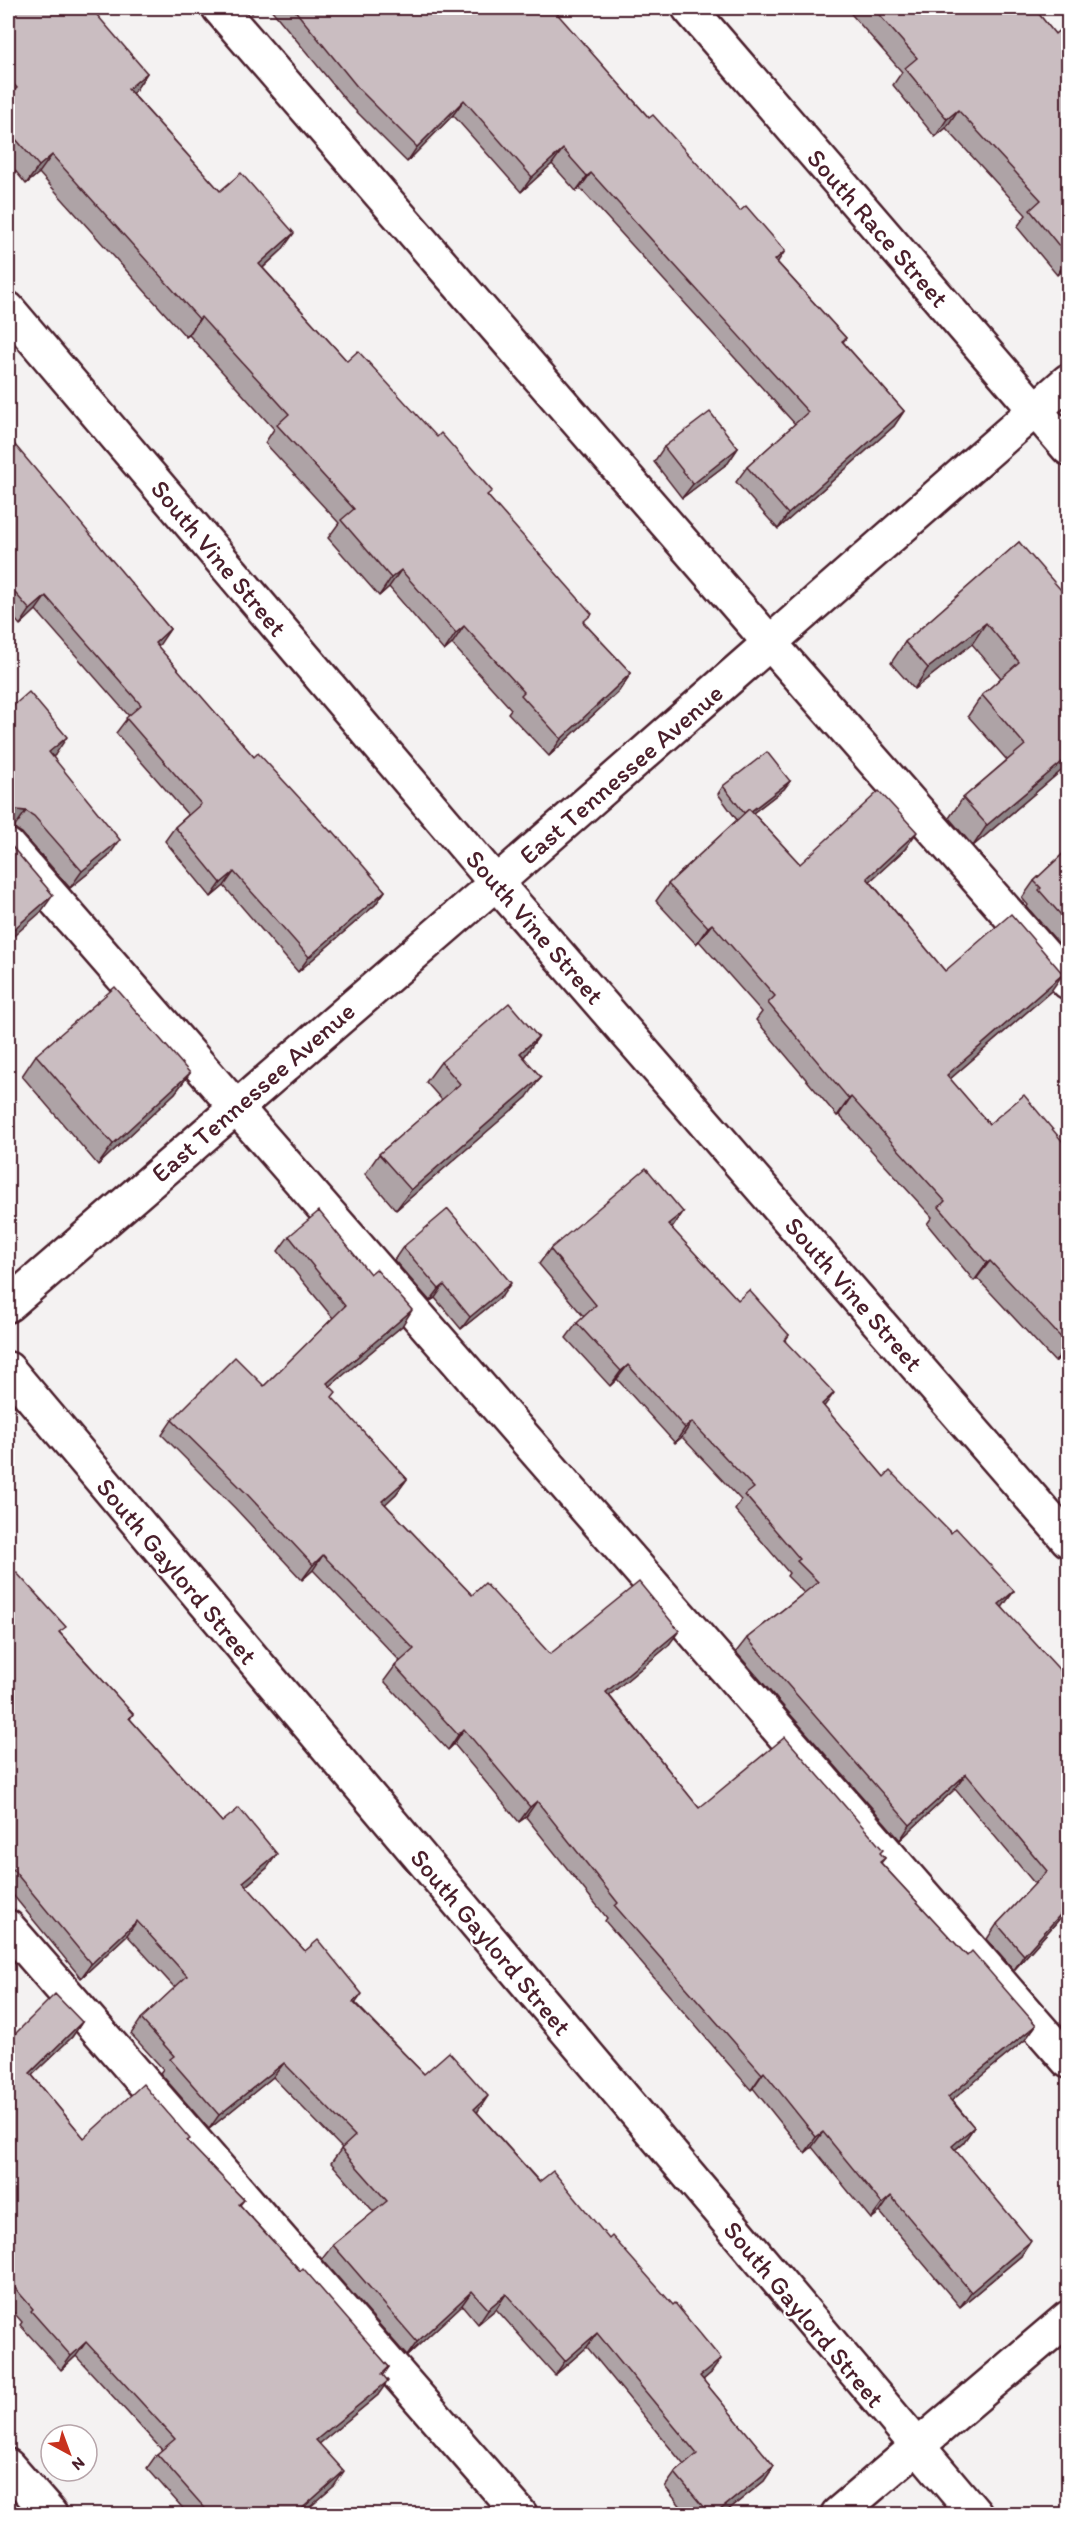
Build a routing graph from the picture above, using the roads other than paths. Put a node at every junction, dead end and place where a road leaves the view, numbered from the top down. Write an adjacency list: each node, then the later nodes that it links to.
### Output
1 (219, 8): 7 (street)
2 (688, 8): 5 (street, South Race Street)
3 (8, 309): 9 (street, South Vine Street)
4 (1068, 381): 5 (street, East Tennessee Avenue)
5 (1035, 410): 6 (street, South Race Street); 7 (street, East Tennessee Avenue)
6 (1068, 448)
7 (770, 643): 9 (street, East Tennessee Avenue); 10 (street)
8 (8, 846): 11 (street)
9 (496, 883): 11 (street, East Tennessee Avenue); 14 (street, South Vine Street)
10 (1068, 982)
11 (235, 1106): 12 (street, East Tennessee Avenue); 16 (street)
12 (8, 1305)
13 (8, 1369): 18 (street, South Gaylord Street)
14 (1068, 1540)
15 (8, 1927): 21 (street)
16 (1068, 2061)
17 (1068, 2318): 18 (street)
18 (917, 2448): 22 (street); 23 (street, South Gaylord Street)
19 (8, 2466): 20 (street)
20 (50, 2514)
21 (520, 2514)
22 (838, 2514)
23 (975, 2514)

